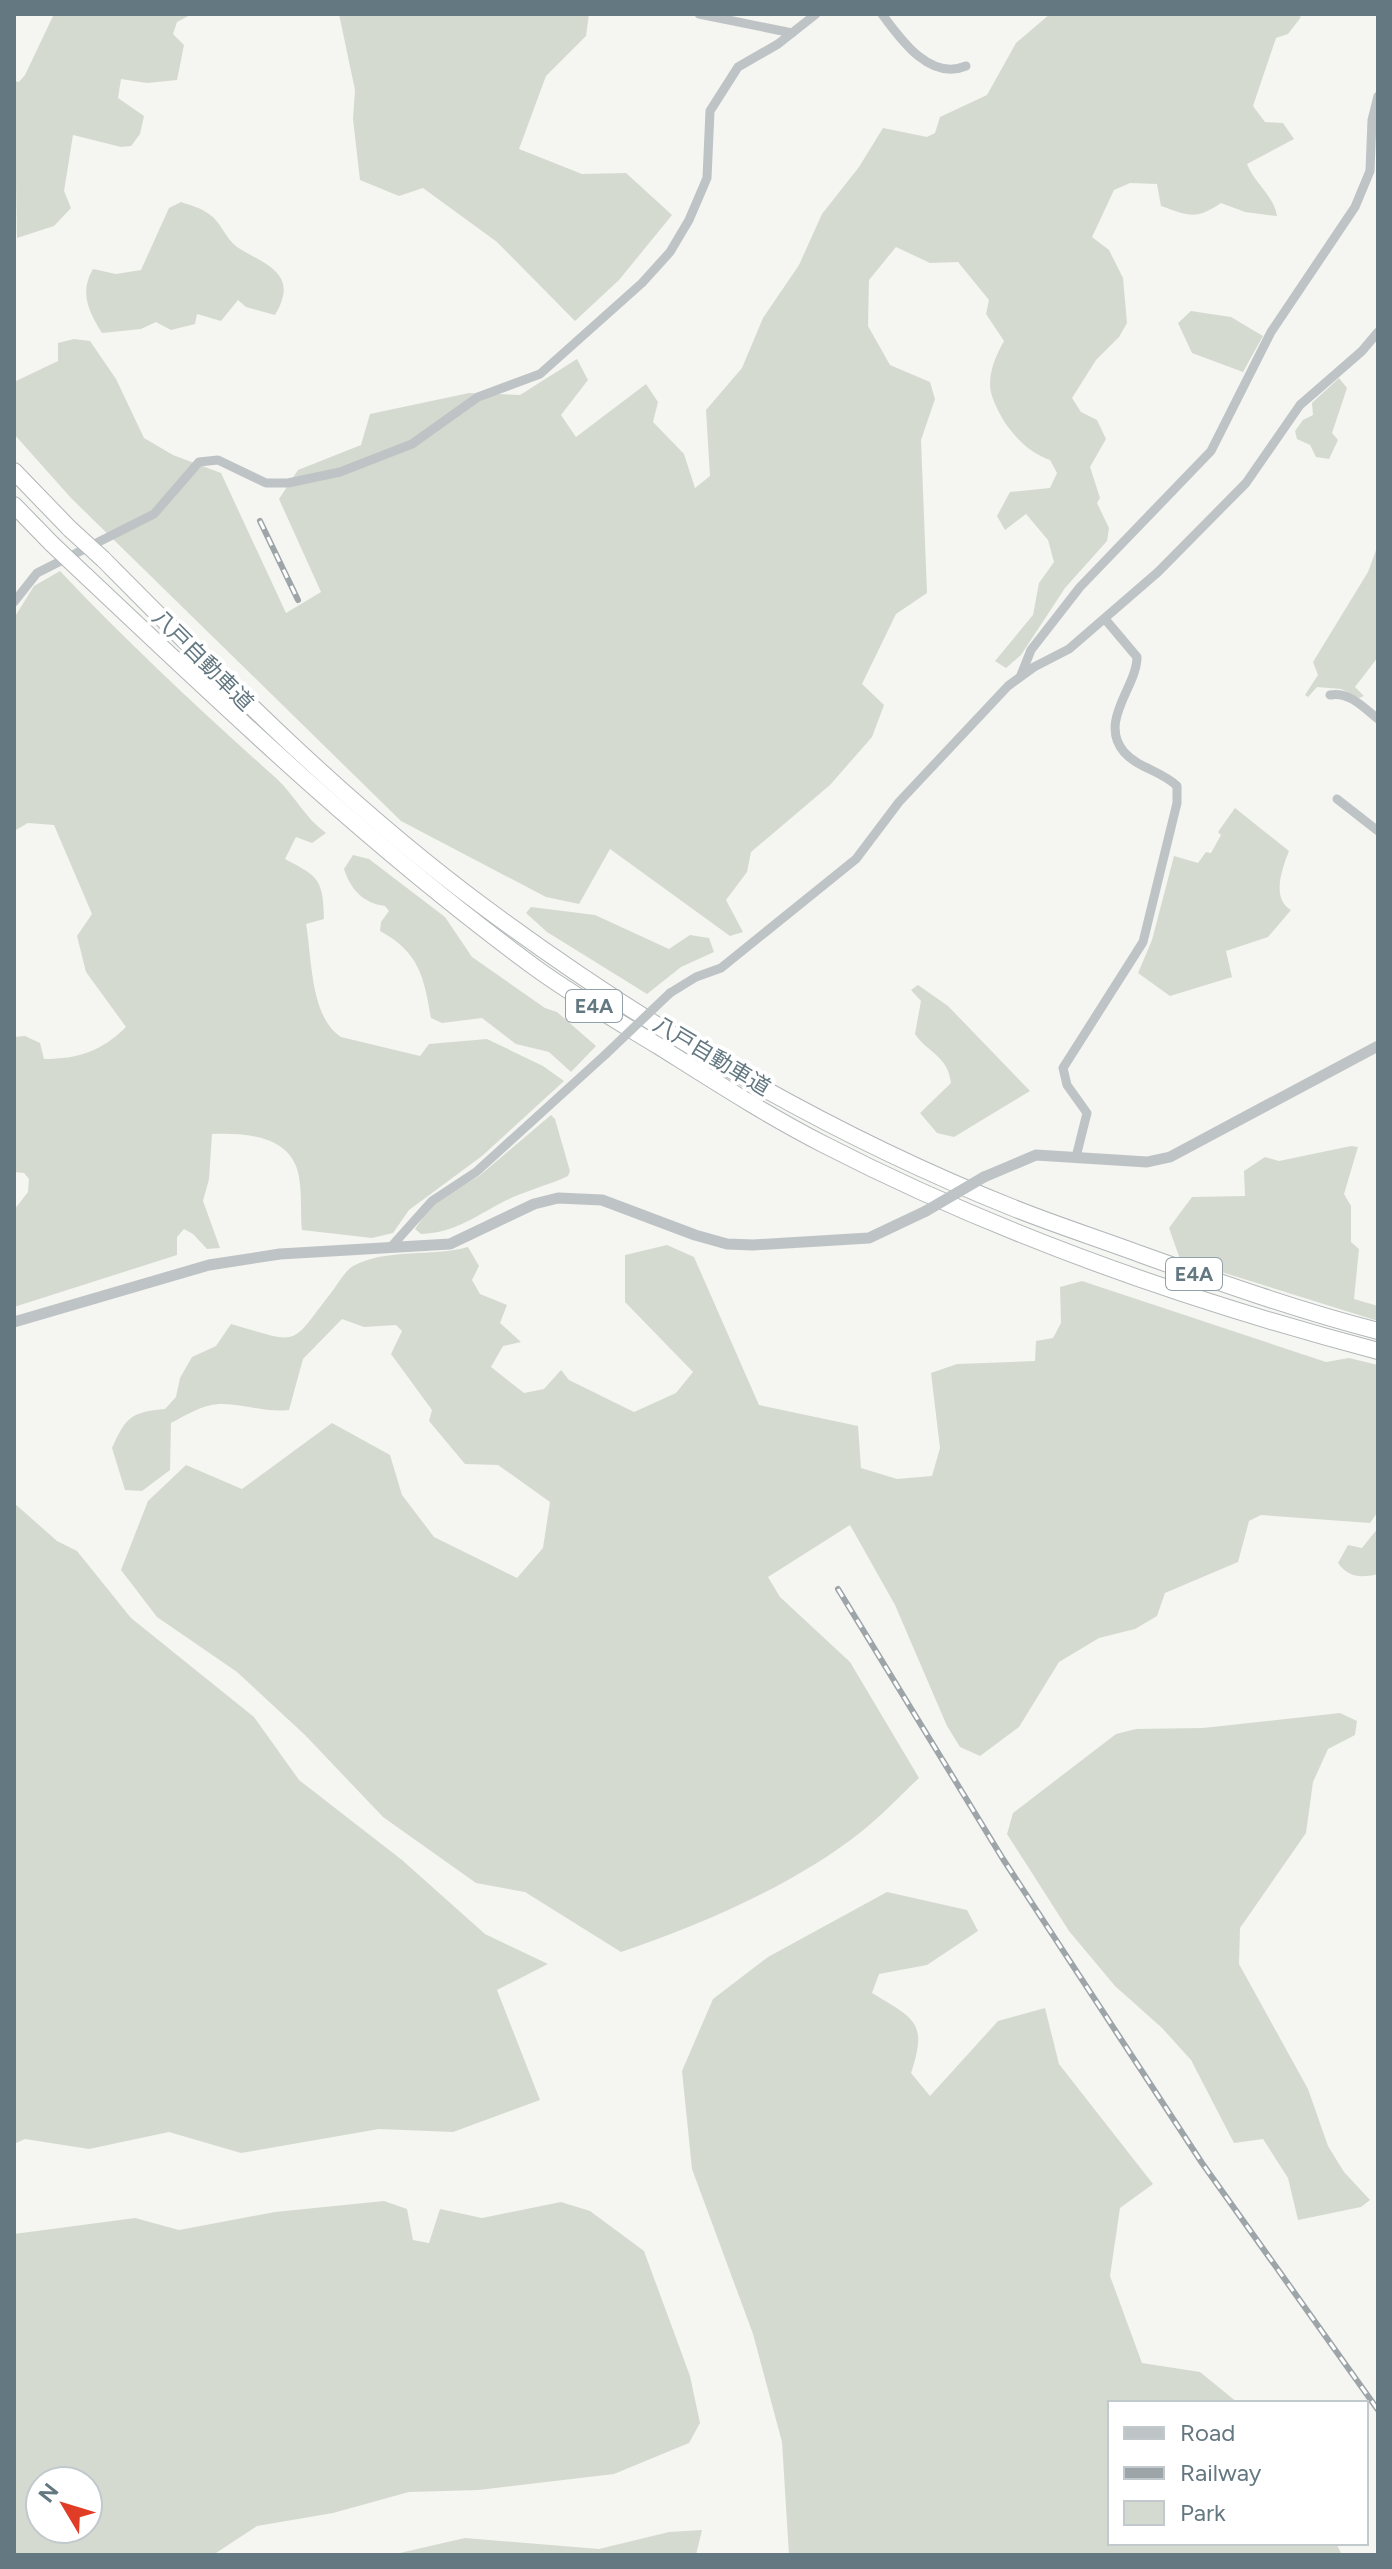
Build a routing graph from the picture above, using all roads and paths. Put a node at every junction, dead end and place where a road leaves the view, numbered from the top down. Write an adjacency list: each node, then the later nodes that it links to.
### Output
1 (699, 14): 4 (street)
2 (816, 14): 4 (street)
3 (882, 14): 5 (street)
4 (792, 33): 10 (street)
5 (966, 66)
6 (1378, 96): 12 (street)
7 (1378, 332): 11 (street)
8 (14, 471): 21 (highway, 八戸自動車道 / E4A, bridge)
9 (14, 505): 22 (highway, 八戸自動車道 / E4A, bridge)
10 (14, 602)
11 (1105, 619): 12 (street); 18 (street)
12 (1021, 675): 19 (street, bridge)
13 (1330, 695): 14 (street)
14 (1378, 719)
15 (1337, 799): 16 (street)
16 (1378, 831)
17 (1378, 1046): 18 (street)
18 (1076, 1157): 19 (street, bridge)
19 (390, 1248): 20 (street)
20 (14, 1322)
21 (1378, 1331)
22 (1378, 1351)

